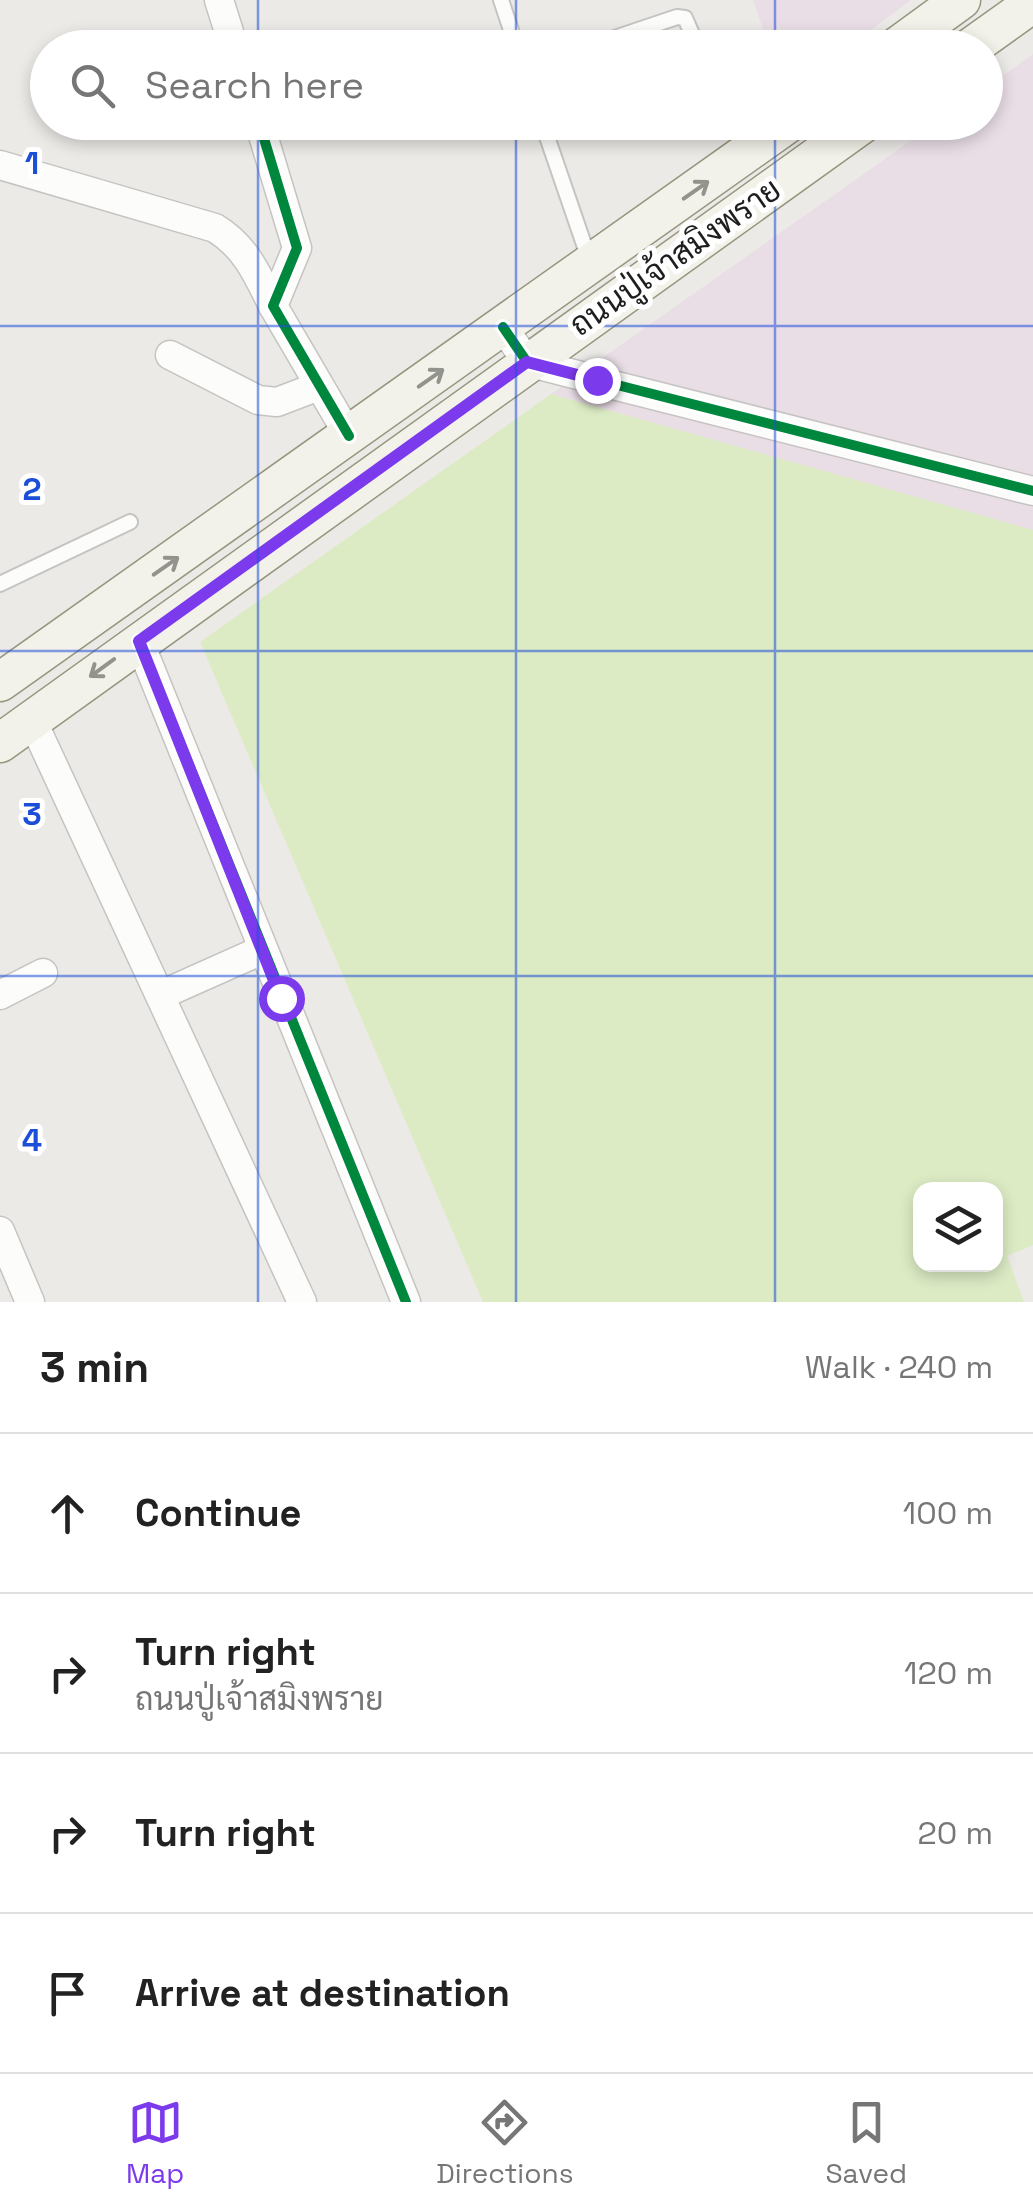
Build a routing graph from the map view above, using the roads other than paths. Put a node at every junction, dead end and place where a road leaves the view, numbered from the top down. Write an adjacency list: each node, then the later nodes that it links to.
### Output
1 (218, 0): 5 (street)
2 (501, 0): 6 (lane)
3 (961, 0): 9 (main road)
4 (1033, 3): 10 (main road)
5 (228, 30)
6 (511, 30)
7 (638, 30): 8 (lane)
8 (690, 30)
9 (919, 30)
10 (995, 30)
11 (264, 140): 17 (street)
12 (548, 140): 16 (lane)
13 (765, 140): 16 (main road, ถนนปู่เจ้าสมิงพราย, one-way to 13)
14 (840, 140): 20 (main road, ถนนปู่เจ้าสมิงพราย)
15 (0, 165): 17 (street)
16 (590, 264): 18 (main road, ถนนปู่เจ้าสมิงพราย)
17 (273, 306): 21 (street)
18 (503, 327): 20 (street); 22 (main road, ถนนปู่เจ้าสมิงพราย, one-way to 18)
19 (170, 355): 21 (street)
20 (527, 362): 23 (street); 26 (main road, ถนนปู่เจ้าสมิงพราย)
21 (319, 386): 22 (street)
22 (350, 436): 27 (main road, ถนนปู่เจ้าสมิงพราย, one-way to 22)
23 (1033, 491)
24 (130, 522): 25 (lane)
25 (0, 584)
26 (139, 641): 28 (main road, ถนนปู่เจ้าสมิงพราย, one-way to 28); 30 (street)
27 (0, 682)
28 (32, 720): 29 (main road, ถนนปู่เจ้าสมิงพราย); 33 (street)
29 (0, 743)
30 (262, 950): 33 (street); 37 (street)
31 (43, 973): 32 (street)
32 (0, 996)
33 (161, 996): 36 (street)
34 (0, 1231): 35 (street)
35 (30, 1302)
36 (302, 1302)
37 (406, 1302)

